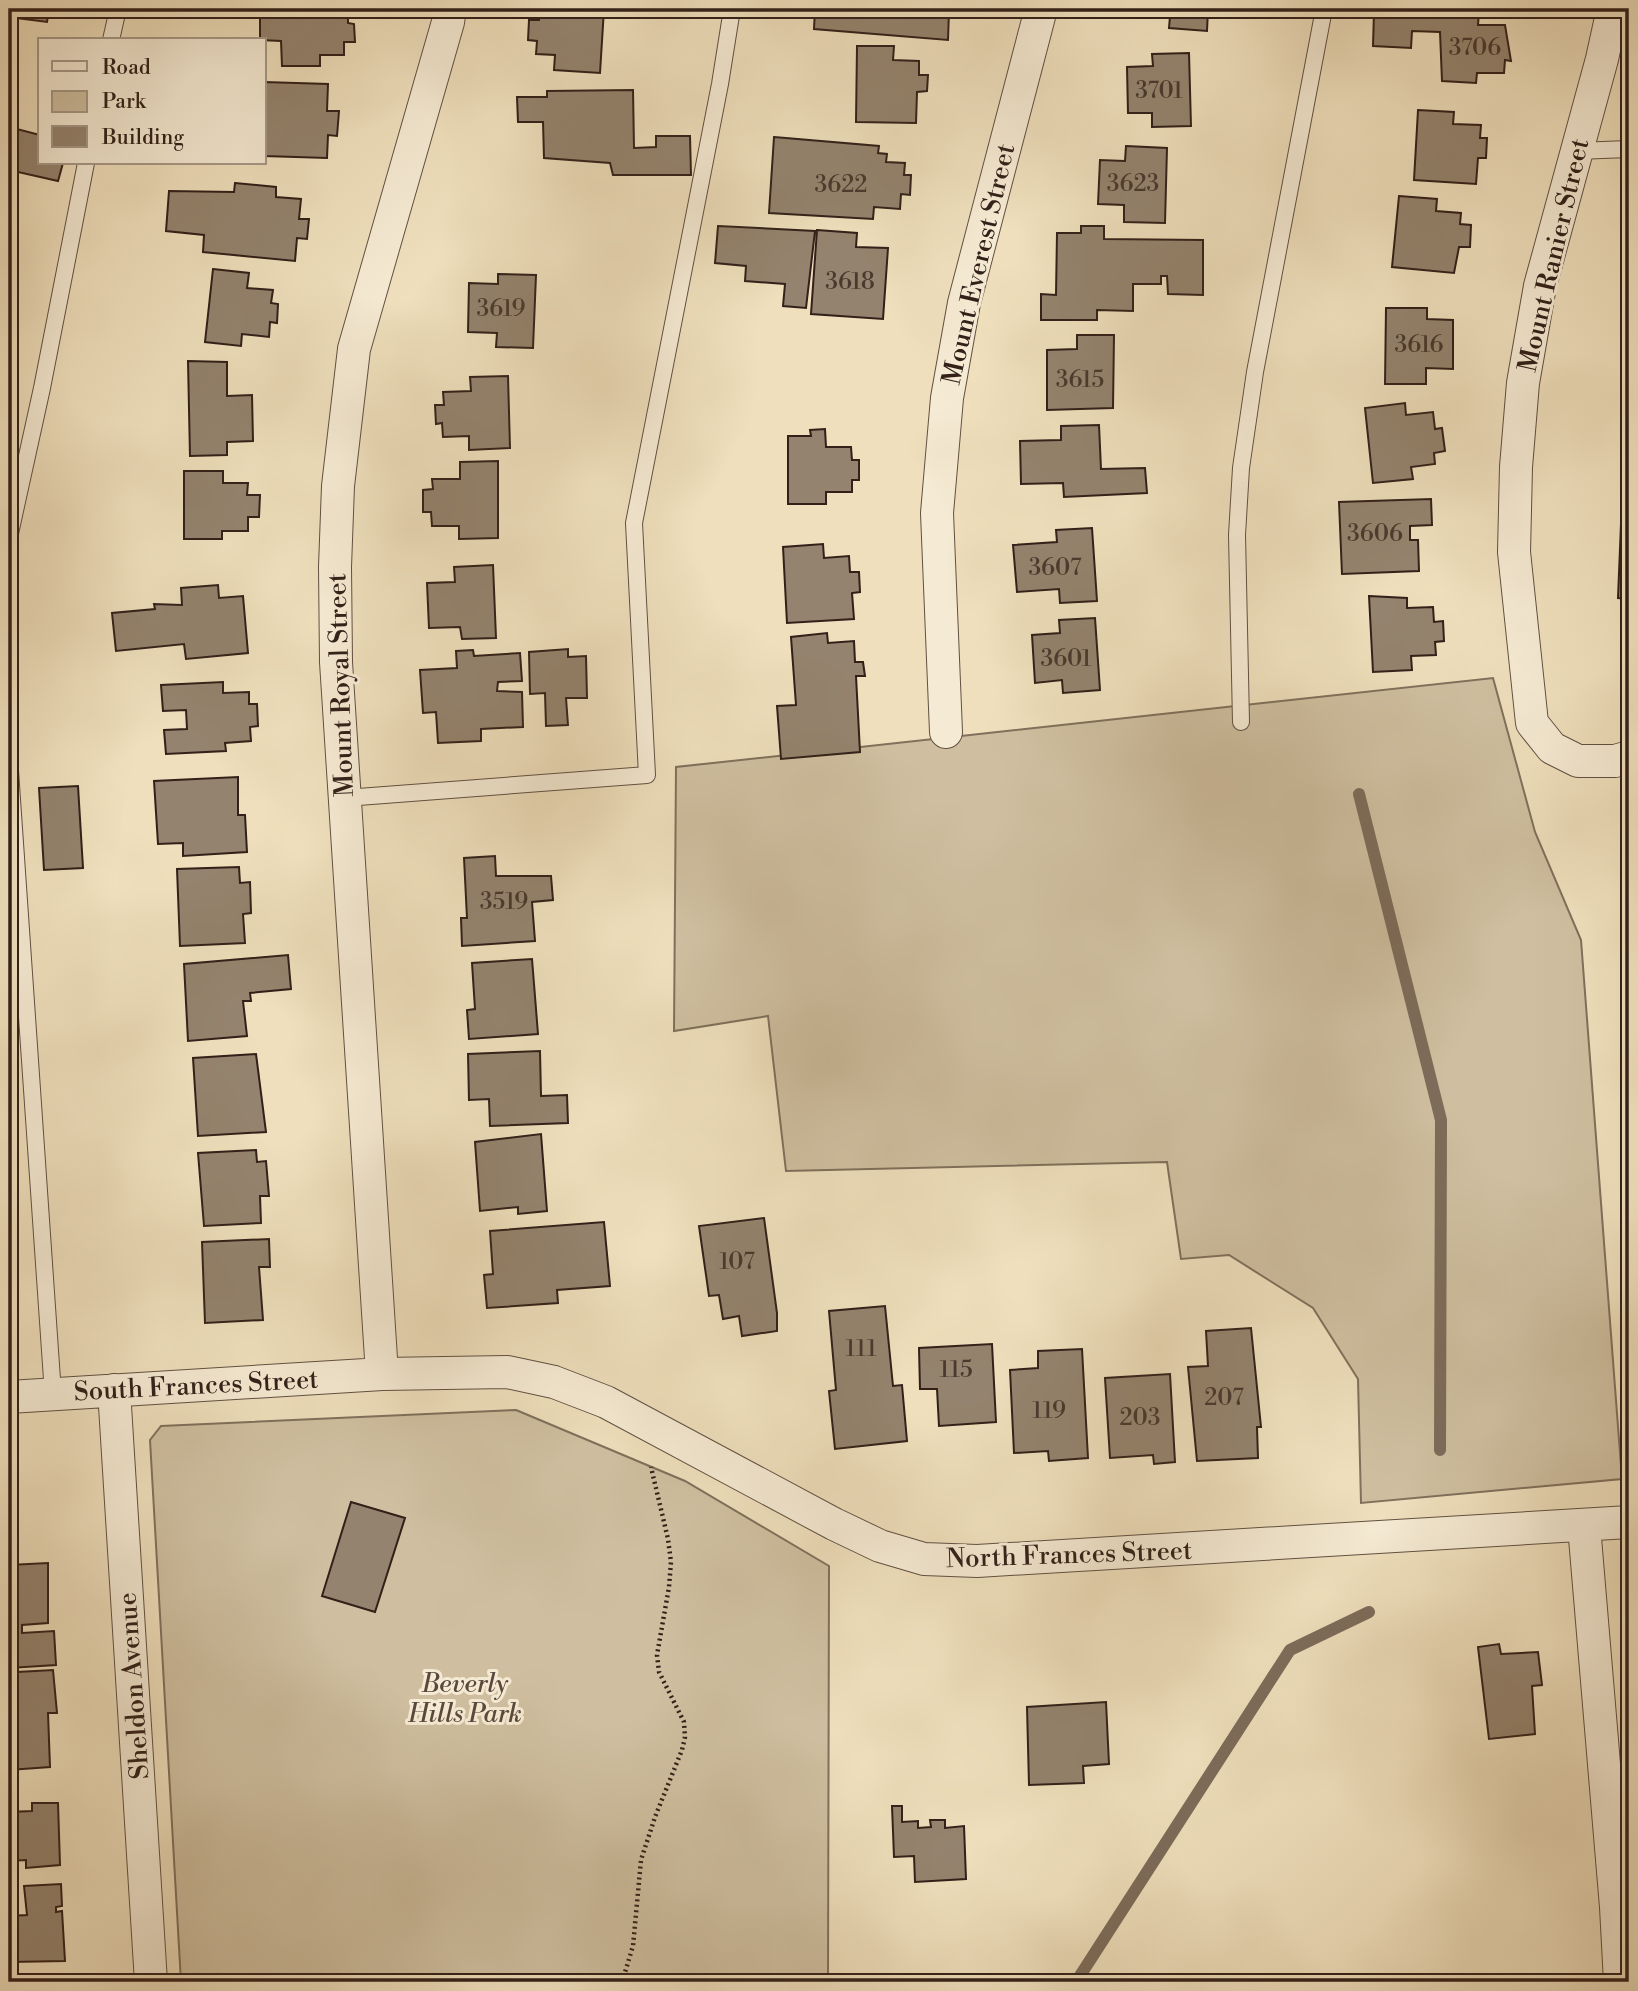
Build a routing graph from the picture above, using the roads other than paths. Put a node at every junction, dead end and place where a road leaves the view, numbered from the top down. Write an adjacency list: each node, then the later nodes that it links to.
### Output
1 (118, 9): 7 (lane)
2 (450, 9): 16 (street, Mount Royal Street)
3 (732, 9): 16 (lane)
4 (1041, 9): 13 (street, Mount Everest Street)
5 (1324, 9): 12 (lane)
6 (1613, 9): 9 (street, Mount Ranier Street)
7 (111, 38)
8 (1629, 149): 9 (lane)
9 (1576, 151): 15 (street, Mount Ranier Street)
10 (86, 164): 11 (lane)
11 (9, 538)
12 (1241, 722)
13 (946, 732)
14 (9, 756): 19 (lane)
15 (1629, 757)
16 (345, 798): 17 (street, Mount Royal Street)
17 (382, 1374): 18 (street, South Frances Street); 22 (street, North Frances Street)
18 (114, 1391): 19 (street, South Frances Street); 24 (street, Sheldon Avenue)
19 (53, 1394): 20 (street, South Frances Street)
20 (9, 1397)
21 (1629, 1522): 22 (street, North Frances Street)
22 (1584, 1526): 23 (street)
23 (1622, 1907): 25 (street)
24 (151, 1982)
25 (1620, 1982)

